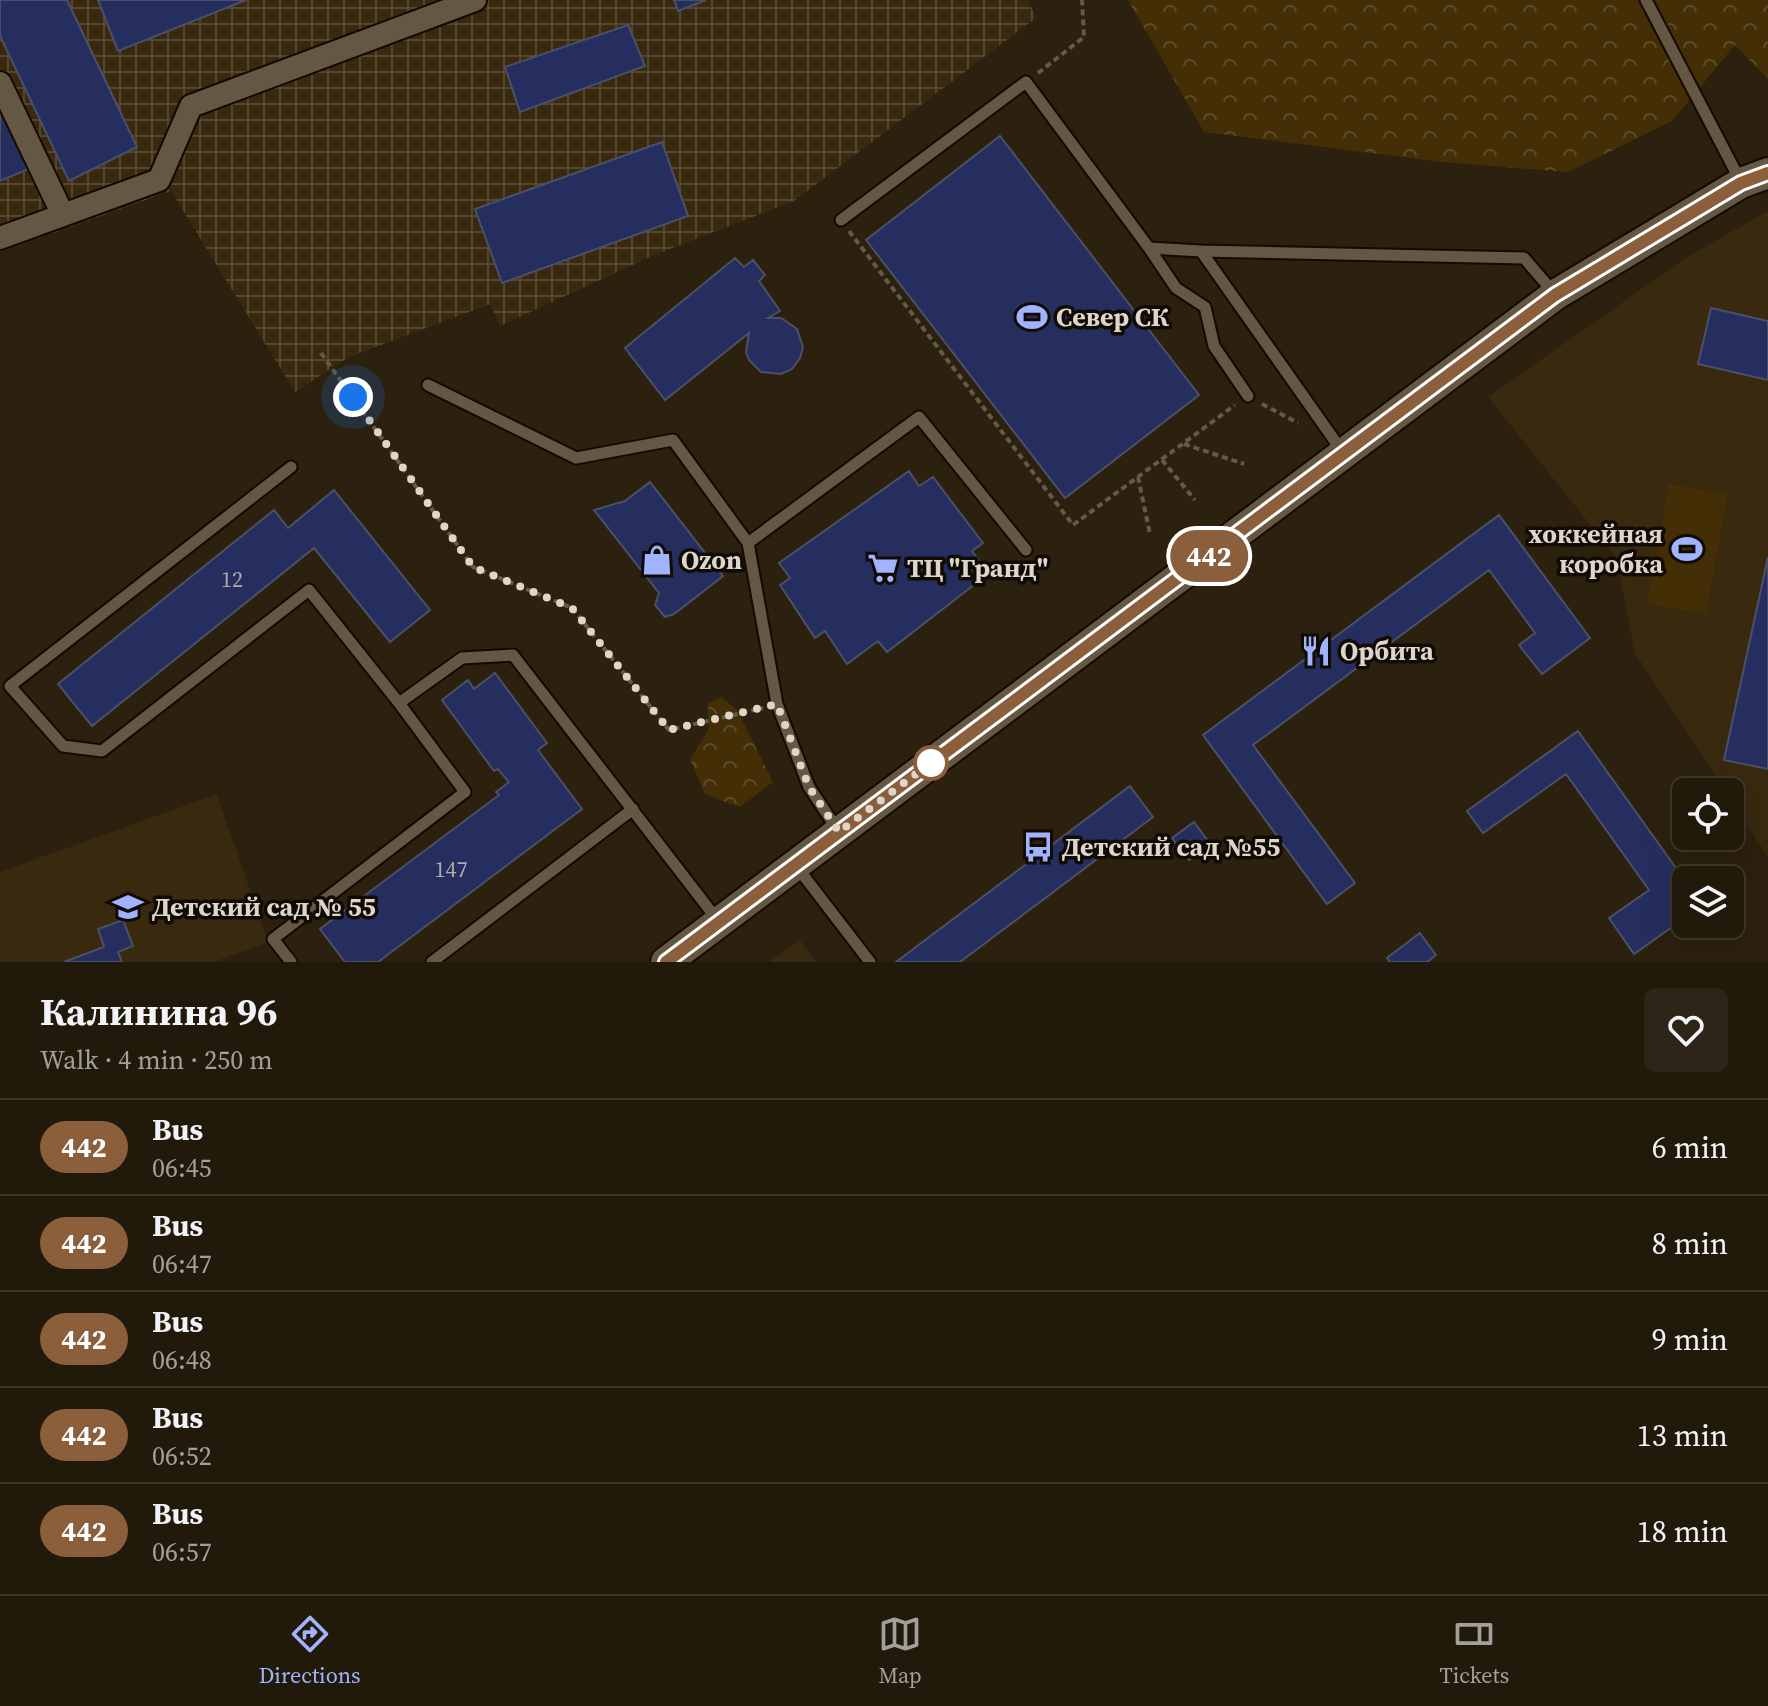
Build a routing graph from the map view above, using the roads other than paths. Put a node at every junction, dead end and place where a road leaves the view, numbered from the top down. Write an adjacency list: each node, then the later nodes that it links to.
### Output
1 (475, 0): 5 (street)
2 (1646, 0): 4 (lane)
3 (0, 83): 5 (street)
4 (1755, 178): 10 (main road)
5 (63, 215): 7 (street)
6 (841, 220): 8 (lane)
7 (0, 238)
8 (1149, 248): 9 (lane); 12 (lane)
9 (1201, 251): 10 (lane); 13 (lane)
10 (1555, 295): 13 (main road)
11 (428, 385): 15 (lane)
12 (1248, 396)
13 (1344, 455): 21 (main road)
14 (291, 467): 17 (lane)
15 (748, 543): 16 (lane); 21 (lane)
16 (1026, 550)
17 (10, 686): 18 (lane); 19 (lane)
18 (0, 694)
19 (399, 703): 20 (lane); 24 (lane)
20 (633, 809): 23 (lane); 25 (lane)
21 (839, 832): 22 (main road)
22 (796, 865): 23 (main road); 27 (lane)
23 (719, 922): 26 (main road)
24 (291, 962)
25 (432, 962)
26 (666, 962)
27 (870, 962)

